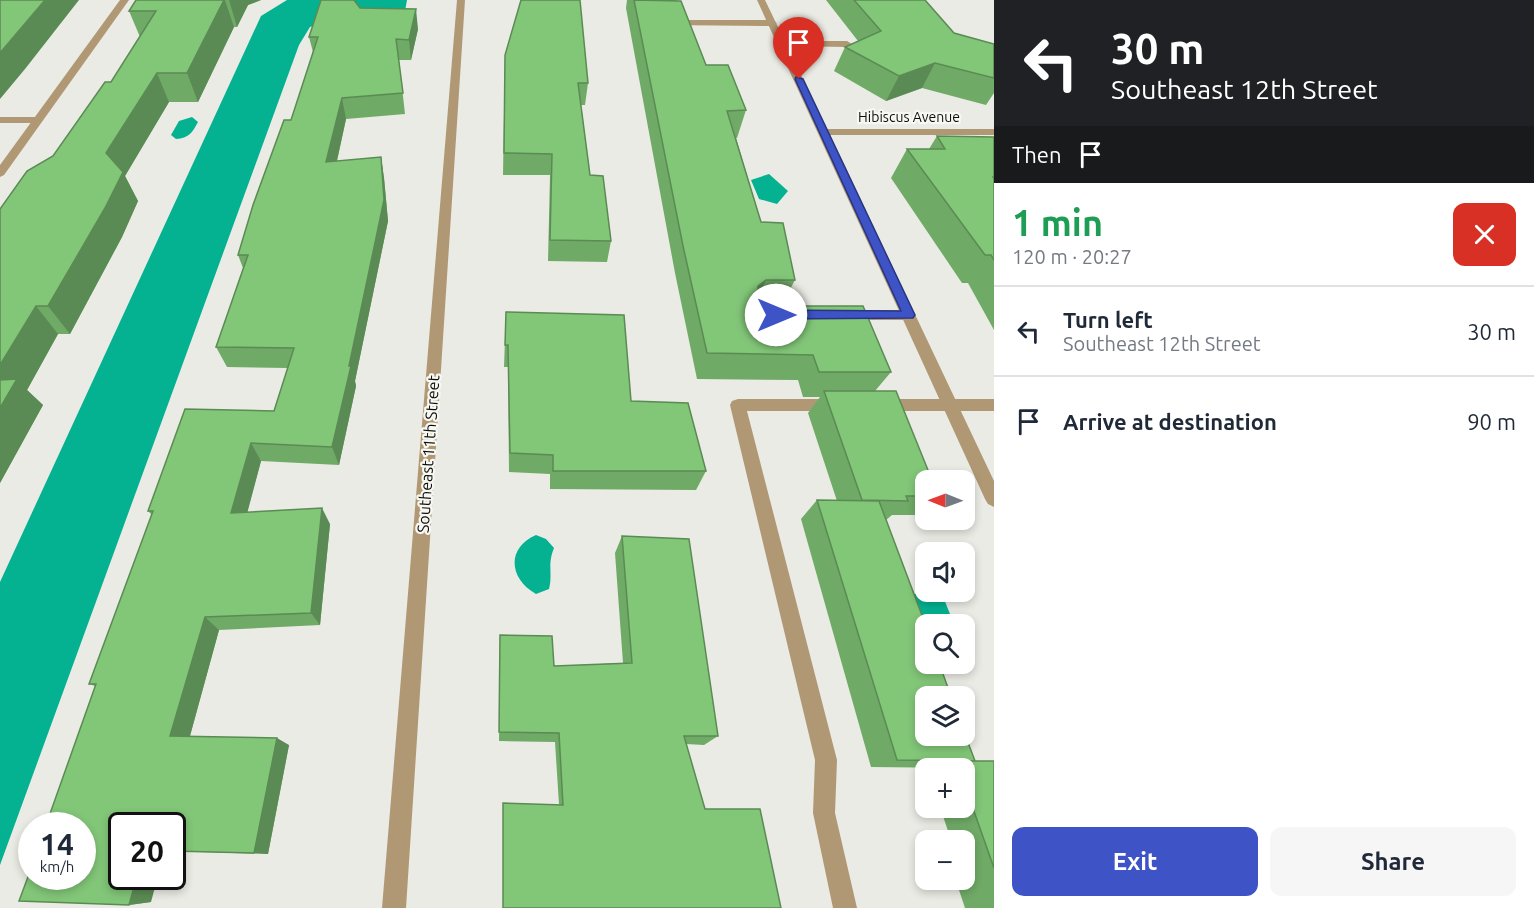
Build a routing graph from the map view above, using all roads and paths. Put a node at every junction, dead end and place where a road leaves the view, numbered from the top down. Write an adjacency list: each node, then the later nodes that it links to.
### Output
1 (125, 0): 9 (street)
2 (461, 0): 19 (street, Southeast 11th Street)
3 (761, 0): 5 (street)
4 (655, 23): 5 (street)
5 (772, 23): 6 (street)
6 (782, 43): 7 (street); 10 (street)
7 (847, 44)
8 (0, 120): 9 (street)
9 (38, 120): 12 (street)
10 (824, 132): 11 (street, Hibiscus Avenue); 14 (street)
11 (994, 132)
12 (0, 172)
13 (826, 315): 14 (street)
14 (909, 315): 15 (street)
15 (951, 405): 16 (street); 17 (street); 20 (street)
16 (994, 405)
17 (990, 481): 18 (street)
18 (994, 500)
19 (394, 908)
20 (845, 908)

